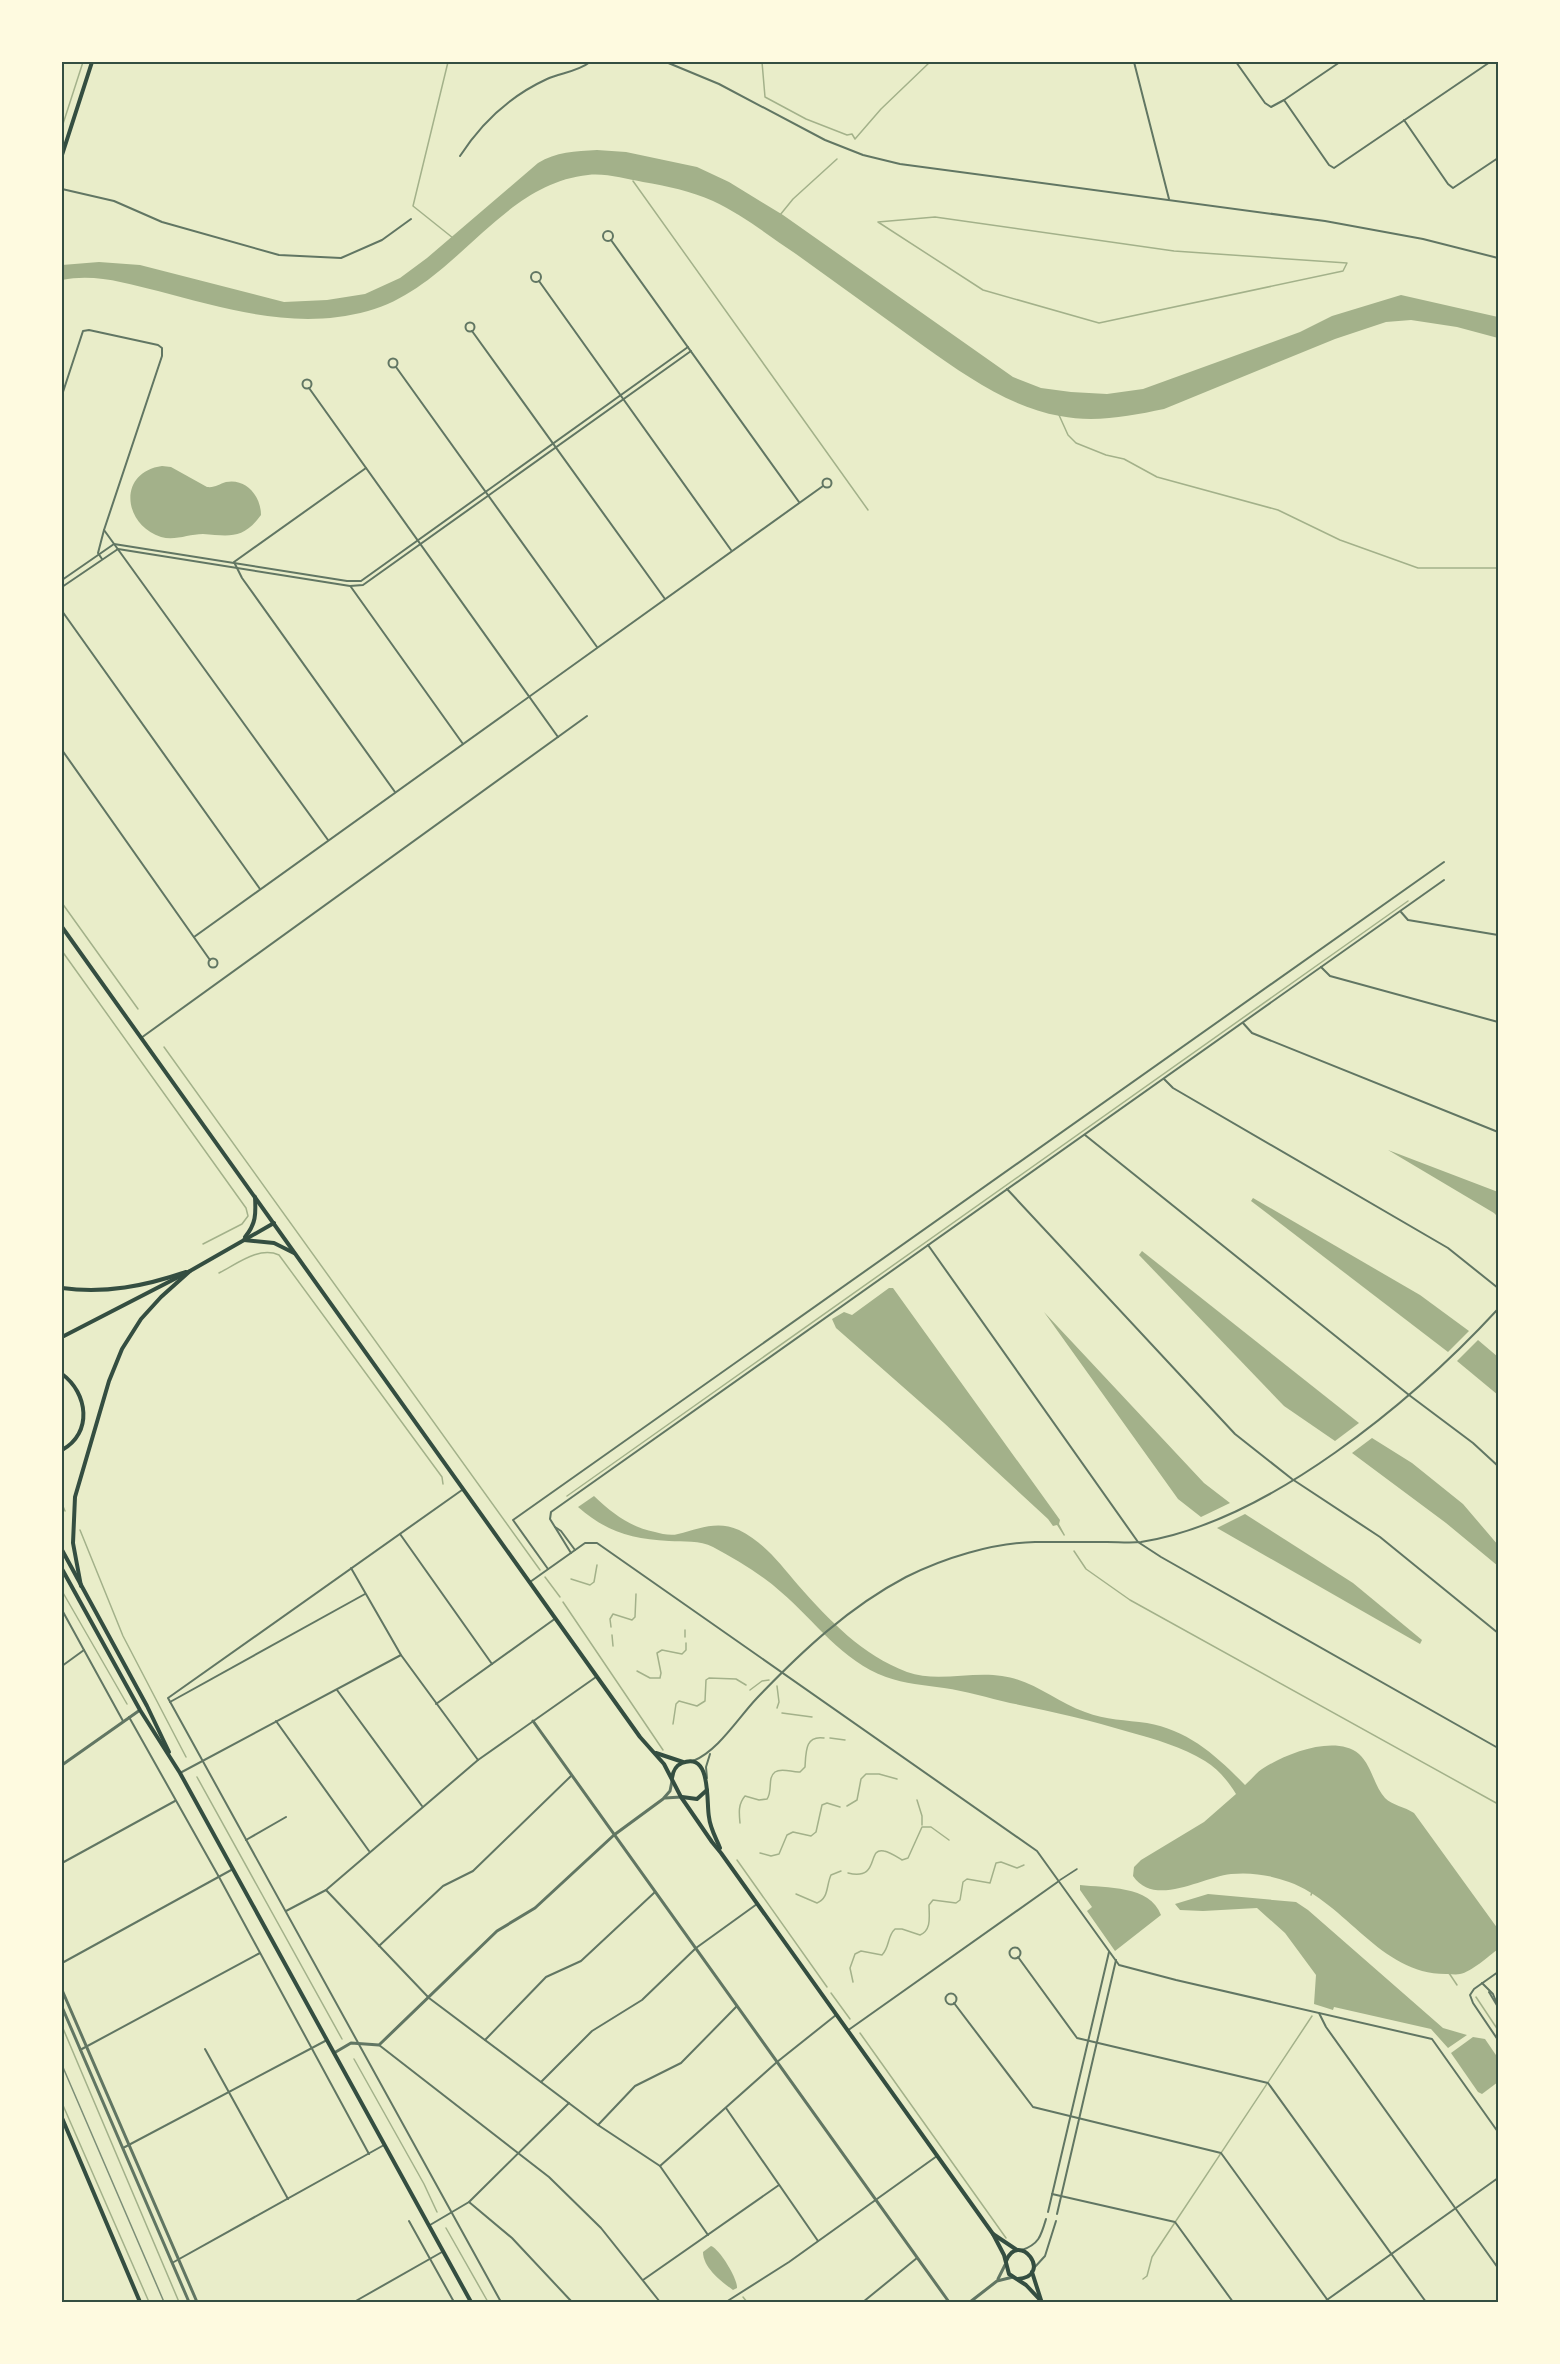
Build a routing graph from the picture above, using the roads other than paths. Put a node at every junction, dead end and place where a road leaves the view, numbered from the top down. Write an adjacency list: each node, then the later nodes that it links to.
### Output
1 (92, 62): 10 (main road)
2 (590, 62): 11 (street)
3 (666, 62): 14 (street)
4 (1134, 62): 14 (street)
5 (1236, 62): 8 (street)
6 (1340, 62): 8 (street)
7 (1490, 62): 9 (street)
8 (1284, 100): 9 (street)
9 (1404, 120): 12 (street)
10 (62, 155)
11 (460, 156)
12 (1498, 158)
13 (62, 189): 15 (street)
14 (1169, 199): 17 (street)
15 (411, 219)
16 (611, 240): 20 (street)
17 (1498, 258)
18 (539, 281): 25 (street)
19 (472, 331): 27 (street)
20 (688, 347): 21 (street); 25 (street)
21 (691, 351): 26 (street); 33 (street)
22 (396, 367): 31 (street)
23 (309, 388): 29 (street)
24 (62, 395): 34 (street)
25 (621, 395): 26 (street); 27 (street)
26 (624, 399): 28 (street); 39 (street)
27 (553, 444): 28 (street); 31 (street)
28 (556, 448): 32 (street); 48 (street)
29 (366, 468): 35 (street); 42 (street)
30 (823, 486): 33 (street)
31 (486, 492): 32 (street); 35 (street)
32 (489, 496): 37 (street); 50 (street)
33 (800, 502): 39 (street)
34 (104, 530): 36 (street); 40 (street)
35 (418, 541): 37 (street); 45 (street)
36 (114, 543): 38 (street); 40 (street); 42 (street)
37 (421, 544): 46 (street); 51 (street)
38 (118, 549): 41 (street); 43 (street); 57 (street)
39 (732, 551): 48 (street)
40 (98, 553): 41 (street); 44 (street)
41 (102, 559): 47 (street)
42 (234, 562): 43 (street); 45 (street)
43 (236, 568): 46 (street); 56 (street)
44 (62, 580)
45 (347, 581): 46 (street)
46 (350, 586): 54 (street)
47 (62, 587)
48 (665, 599): 50 (street)
49 (62, 611): 60 (street)
50 (597, 647): 51 (street)
51 (529, 696): 53 (street); 54 (street)
52 (587, 716): 53 (street)
53 (558, 737): 69 (street)
54 (463, 744): 56 (street)
55 (62, 750): 64 (street)
56 (395, 792): 57 (street)
57 (328, 840): 60 (street)
58 (1444, 861): 98 (street)
59 (1444, 880): 61 (street)
60 (260, 889): 64 (street)
61 (1401, 911): 63 (street); 66 (street)
62 (62, 927): 69 (main road)
63 (1498, 935)
64 (194, 937): 65 (street)
65 (210, 960)
66 (1321, 968): 67 (street); 68 (street)
67 (1498, 1022)
68 (1243, 1023): 70 (street); 71 (street)
69 (141, 1038): 74 (main road)
70 (1164, 1079): 72 (street); 81 (street)
71 (1498, 1132)
72 (1085, 1135): 73 (street); 85 (street)
73 (1007, 1189): 77 (street); 88 (street)
74 (255, 1197): 75 (main road); 76 (main road)
75 (274, 1223): 76 (main road); 78 (main road)
76 (243, 1240): 78 (main road); 79 (main road)
77 (928, 1245): 90 (street); 92 (street)
78 (296, 1254): 89 (main road)
79 (190, 1271): 80 (main road); 83 (main road); 100 (main road)
80 (62, 1288)
81 (1498, 1288)
82 (1498, 1309): 85 (street)
83 (62, 1337)
84 (62, 1374): 86 (main road)
85 (1410, 1395): 87 (street); 88 (street)
86 (62, 1450)
87 (1498, 1466)
88 (1292, 1479): 92 (street); 104 (street)
89 (464, 1489): 91 (street); 99 (main road)
90 (555, 1527): 94 (street); 95 (street)
91 (400, 1534): 96 (street); 107 (street)
92 (1138, 1542): 109 (street); 119 (street)
93 (62, 1550): 100 (main road)
94 (575, 1550): 95 (street); 109 (street)
95 (571, 1553): 98 (street)
96 (351, 1568): 101 (street); 112 (street)
97 (62, 1569): 114 (main road)
98 (548, 1569): 99 (street)
99 (530, 1582): 103 (main road)
100 (81, 1586): 127 (main road)
101 (366, 1594): 106 (street); 112 (street)
102 (62, 1610): 105 (street)
103 (556, 1618): 107 (street); 110 (main road)
104 (1498, 1633)
105 (84, 1650): 108 (street); 116 (street)
106 (401, 1655): 111 (street); 113 (street)
107 (492, 1664): 113 (street)
108 (62, 1666)
109 (782, 1673): 121 (street); 145 (street)
110 (598, 1676): 117 (street); 120 (main road)
111 (336, 1689): 118 (street); 135 (street)
112 (170, 1702): 123 (street)
113 (436, 1704): 122 (street)
114 (140, 1710): 115 (street); 127 (main road)
115 (129, 1717): 116 (street); 134 (street)
116 (123, 1721): 126 (street)
117 (532, 1721): 122 (street); 128 (street)
118 (276, 1722): 123 (street); 139 (street)
119 (1498, 1748)
120 (653, 1751): 124 (main road); 129 (main road)
121 (711, 1751): 125 (street); 130 (street)
122 (478, 1760): 135 (street)
123 (203, 1761): 127 (street); 138 (street)
124 (684, 1762): 125 (main road); 129 (main road)
125 (691, 1762): 130 (main road)
126 (62, 1766)
127 (179, 1771): 142 (main road)
128 (572, 1776): 137 (street); 150 (street)
129 (672, 1779): 132 (main road); 133 (street)
130 (707, 1779): 131 (main road)
131 (707, 1790): 132 (main road); 140 (main road)
132 (682, 1797): 133 (street); 140 (main road)
133 (663, 1799): 137 (street)
134 (176, 1800): 141 (street); 144 (street)
135 (422, 1806): 139 (street)
136 (286, 1817): 138 (street)
137 (614, 1835): 147 (street); 160 (street)
138 (246, 1840): 149 (street)
139 (369, 1852): 146 (street)
140 (721, 1853): 148 (main road)
141 (62, 1863)
142 (232, 1869): 144 (street); 168 (main road)
143 (1077, 1869): 145 (lane)
144 (219, 1877): 153 (street); 156 (street)
145 (1059, 1881): 152 (street); 167 (street)
146 (326, 1890): 149 (street); 150 (street)
147 (655, 1892): 151 (street); 169 (street)
148 (757, 1904): 151 (street); 166 (main road)
149 (286, 1911): 172 (street)
150 (379, 1946): 160 (street)
151 (696, 1948): 162 (street); 181 (street)
152 (1109, 1952): 155 (street); 171 (street)
153 (260, 1953): 175 (street); 176 (street)
154 (1018, 1957): 171 (street)
155 (1116, 1960): 165 (street); 173 (street)
156 (62, 1963)
157 (1498, 1972): 158 (street)
158 (1482, 1983): 163 (street); 170 (street)
159 (62, 1990): 175 (street)
160 (429, 1998): 169 (street); 174 (street)
161 (954, 2003): 185 (street)
162 (736, 2006): 180 (street); 188 (street)
163 (1498, 2006)
164 (62, 2007): 178 (street)
165 (1318, 2012): 189 (street); 204 (street)
166 (836, 2015): 167 (main road); 180 (street)
167 (847, 2031): 195 (main road)
168 (327, 2040): 176 (street); 179 (main road)
169 (485, 2040): 181 (street)
170 (1498, 2040)
171 (1088, 2041): 173 (street); 185 (street)
172 (358, 2043): 174 (street); 179 (street); 205 (street)
173 (1096, 2043): 187 (street); 219 (street)
174 (380, 2044): 193 (street)
175 (86, 2047): 178 (street); 190 (street)
176 (311, 2047): 182 (street); 194 (street)
177 (205, 2049): 182 (street)
178 (80, 2050): 192 (street)
179 (334, 2053): 191 (main road)
180 (777, 2062): 184 (street); 202 (street)
181 (541, 2082): 183 (street)
182 (230, 2091): 190 (street); 201 (street)
183 (569, 2103): 188 (street); 193 (street)
184 (726, 2108): 196 (street); 198 (street)
185 (1070, 2117): 187 (street); 199 (street)
186 (62, 2118): 230 (main road)
187 (1078, 2119): 200 (street); 245 (street)
188 (598, 2125): 196 (street)
189 (1498, 2132)
190 (130, 2145): 192 (street); 221 (street)
191 (384, 2145): 194 (street); 212 (main road)
192 (123, 2148): 223 (street)
193 (519, 2153): 203 (street); 228 (street)
194 (369, 2154): 201 (street)
195 (937, 2156): 202 (street); 214 (main road)
196 (660, 2166): 215 (street)
197 (1498, 2178): 204 (street)
198 (779, 2184): 215 (street); 216 (street)
199 (1052, 2194): 200 (street); 206 (street)
200 (1060, 2196): 207 (street); 244 (street)
201 (288, 2199): 221 (street)
202 (876, 2200): 216 (street); 220 (street)
203 (470, 2202): 205 (street); 237 (street)
204 (1456, 2208): 219 (street); 225 (street)
205 (451, 2212): 212 (street); 236 (street)
206 (1048, 2212)
207 (1057, 2214)
208 (1046, 2219): 211 (street)
209 (409, 2221): 222 (street)
210 (1056, 2221): 213 (street)
211 (1044, 2225): 213 (street); 217 (street)
212 (429, 2226): 218 (main road)
213 (1054, 2228): 226 (street)
214 (993, 2234): 217 (main road); 224 (main road)
215 (708, 2235): 228 (street)
216 (818, 2241): 239 (street)
217 (1019, 2251): 224 (main road); 226 (main road)
218 (443, 2252): 222 (street); 235 (main road)
219 (1392, 2254): 245 (street); 246 (street)
220 (917, 2258): 240 (street); 241 (street)
221 (178, 2259): 223 (street); 232 (street)
222 (430, 2259): 233 (street); 234 (street)
223 (172, 2262): 231 (street)
224 (1006, 2264): 227 (main road); 229 (street)
225 (1498, 2268)
226 (1033, 2270): 227 (main road); 243 (main road)
227 (1015, 2278): 229 (street); 243 (main road)
228 (643, 2280): 238 (street)
229 (997, 2281): 242 (street)
230 (140, 2302)
231 (189, 2302)
232 (197, 2302)
233 (354, 2302)
234 (454, 2302)
235 (471, 2302)
236 (501, 2302)
237 (572, 2302)
238 (660, 2302)
239 (726, 2302)
240 (863, 2302)
241 (949, 2302)
242 (970, 2302)
243 (1042, 2302)
244 (1233, 2302)
245 (1327, 2302)
246 (1426, 2302)

